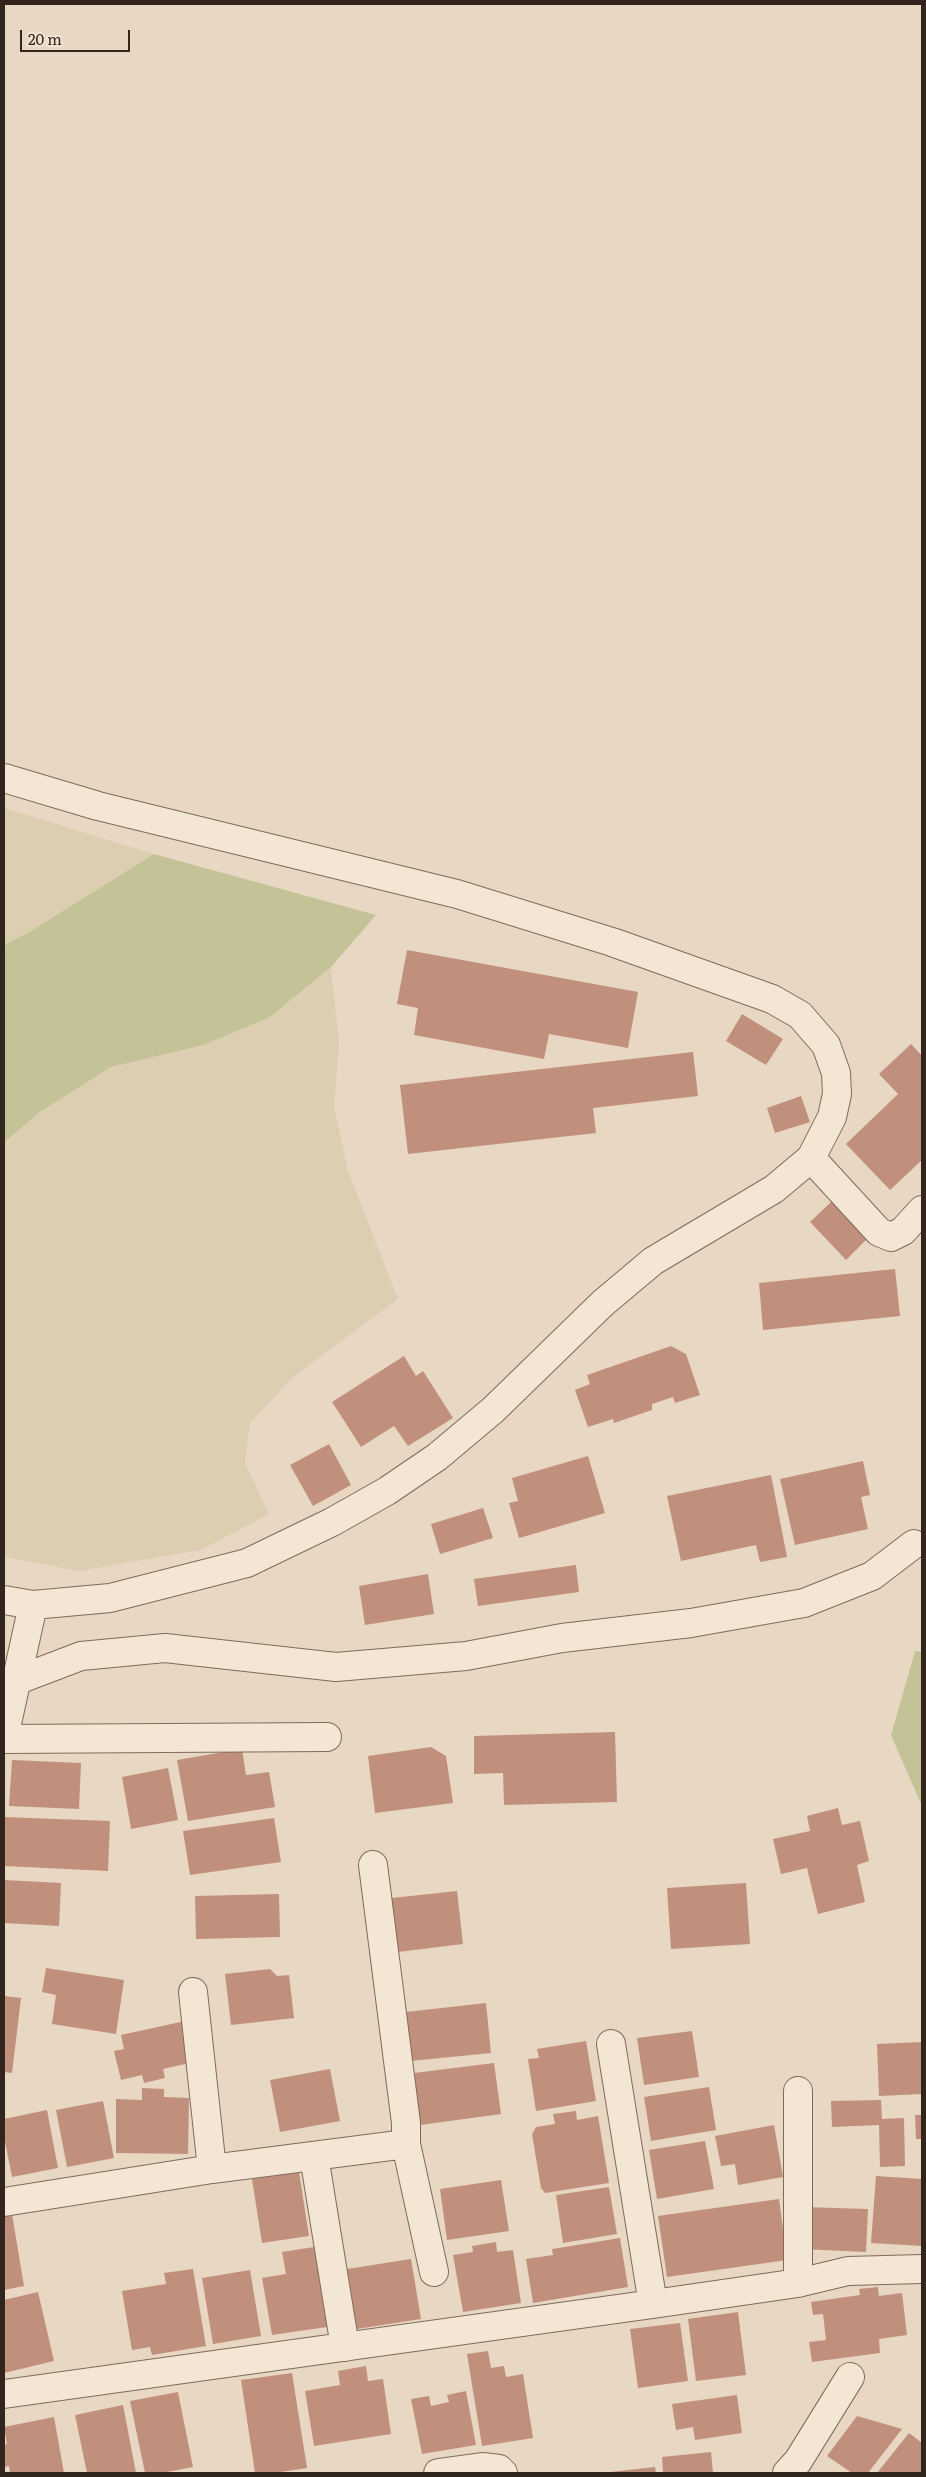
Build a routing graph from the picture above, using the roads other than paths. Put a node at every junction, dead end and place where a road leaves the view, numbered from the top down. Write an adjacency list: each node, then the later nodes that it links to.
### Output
1 (4, 778): 2 (street)
2 (811, 1158): 3 (street); 6 (street)
3 (922, 1210)
4 (914, 1544): 7 (street)
5 (4, 1600): 6 (street)
6 (32, 1605): 7 (street)
7 (18, 1680): 9 (street)
8 (327, 1737): 9 (street)
9 (4, 1738)
10 (373, 1864): 14 (street)
11 (192, 1992): 16 (street)
12 (610, 2044): 21 (street)
13 (798, 2091): 20 (street)
14 (406, 2144): 15 (street); 19 (street)
15 (314, 2156): 16 (street); 22 (street)
16 (212, 2169): 17 (street)
17 (4, 2202)
18 (922, 2269): 20 (street)
19 (434, 2272)
20 (798, 2283): 21 (street)
21 (653, 2304): 22 (street)
22 (345, 2347): 24 (street)
23 (850, 2377): 27 (street)
24 (4, 2394)
25 (438, 2473): 26 (street)
26 (503, 2473)
27 (787, 2473)

